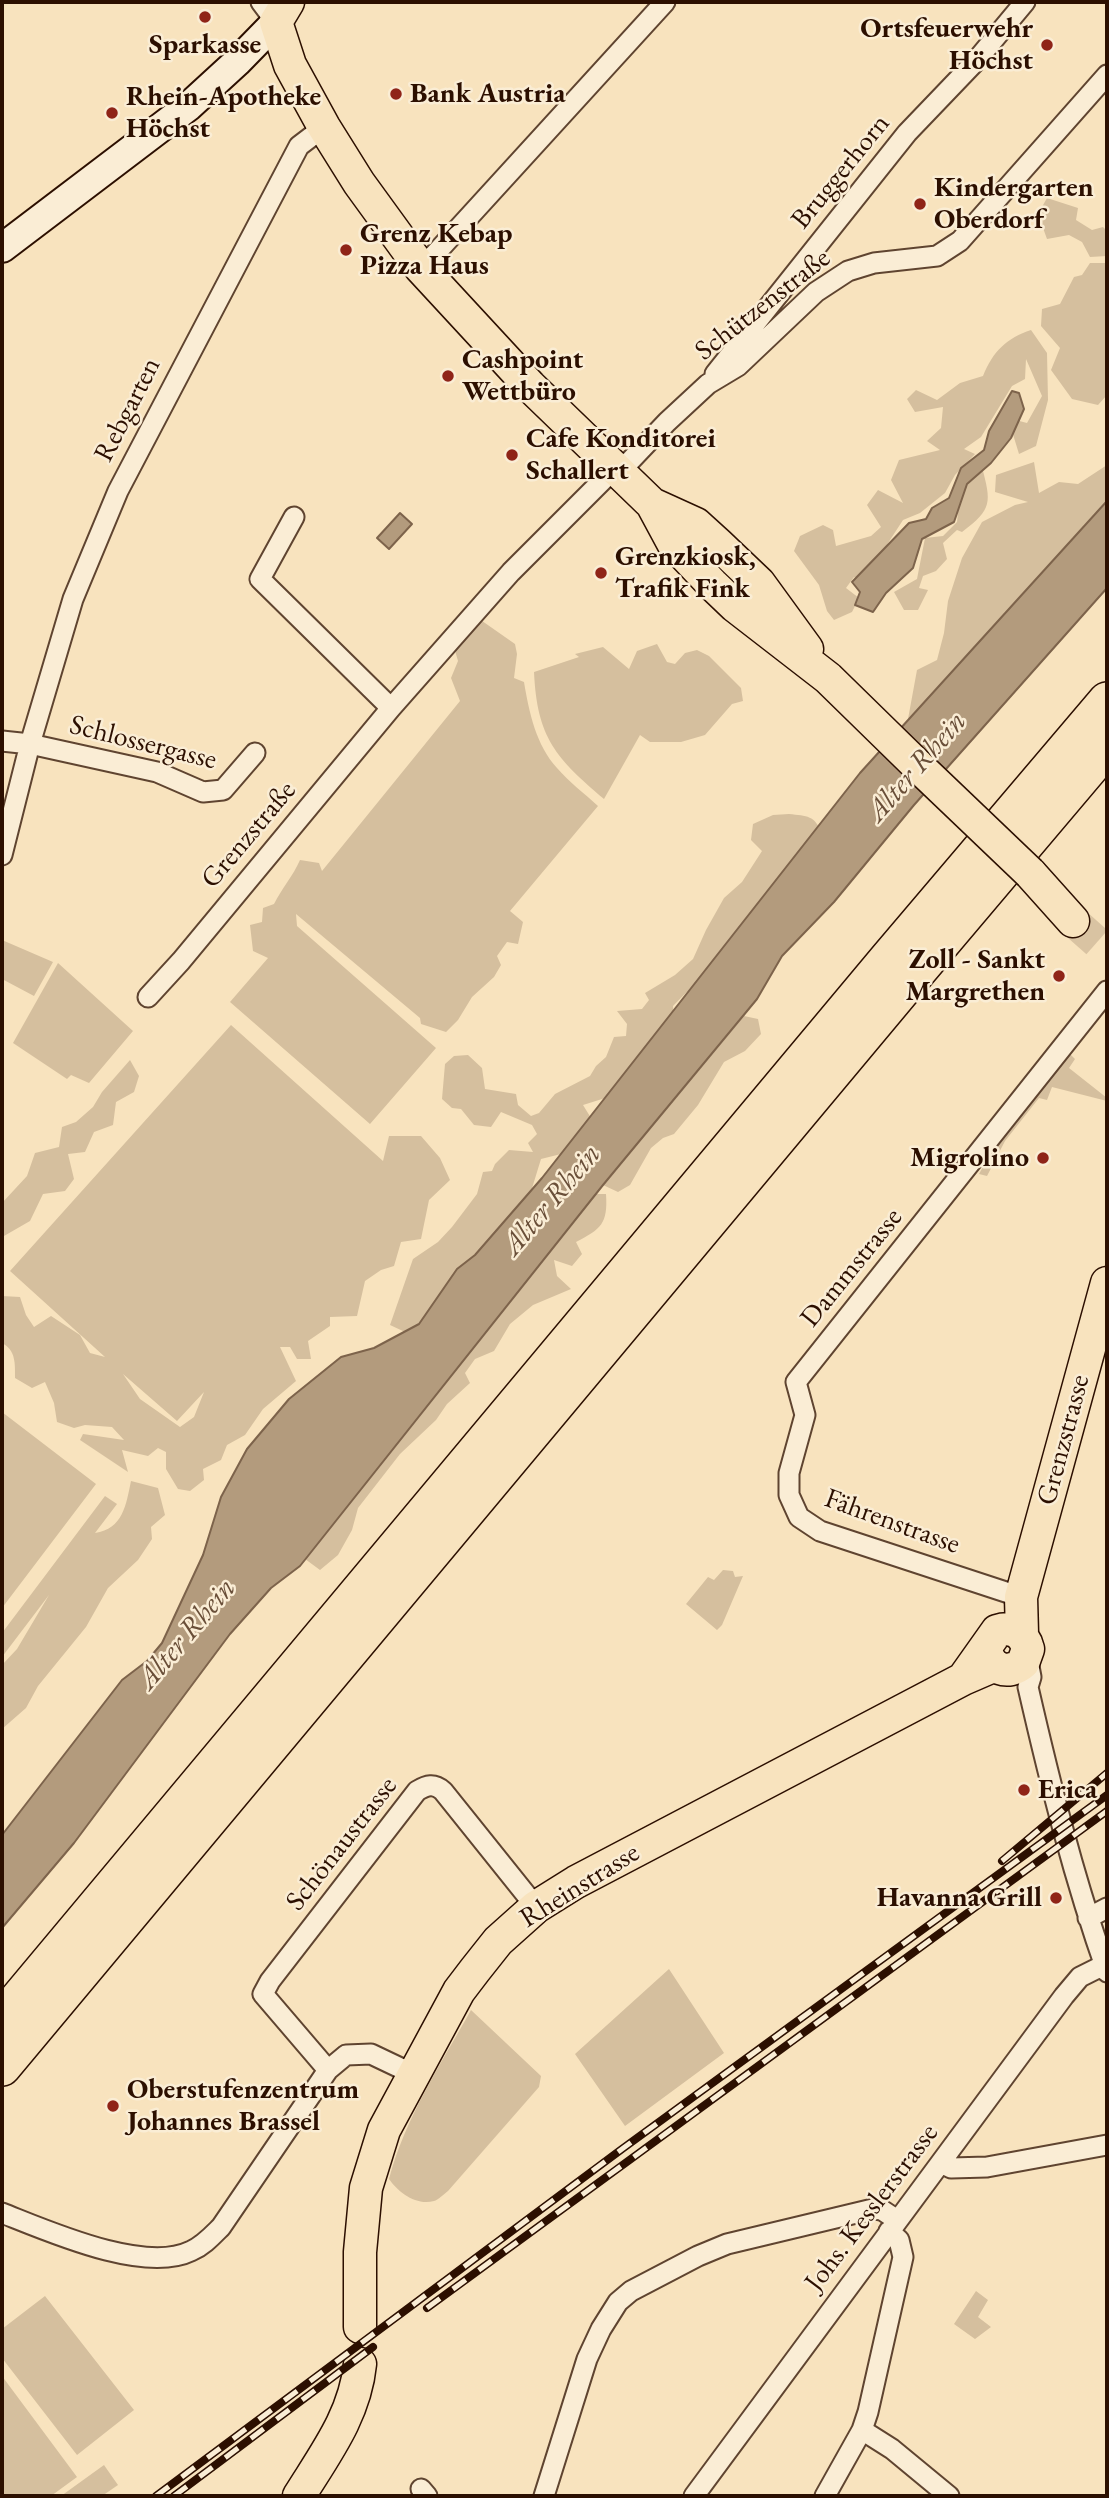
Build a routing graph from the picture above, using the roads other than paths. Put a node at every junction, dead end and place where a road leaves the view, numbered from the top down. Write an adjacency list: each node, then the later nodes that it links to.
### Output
1 (665, 2): 7 (street)
2 (1025, 2): 8 (street, Bruggerhorn)
3 (275, 9): 5 (main road); 6 (main road)
4 (1107, 75): 8 (street, Schützenstraße)
5 (324, 127): 7 (main road); 14 (street, Rebgarten)
6 (2, 248)
7 (419, 267): 9 (main road)
8 (708, 384): 9 (street, Schützenstraße)
9 (635, 487): 12 (street, Grenzstraße); 18 (main road, bridge)
10 (295, 517): 12 (street)
11 (1107, 701): 29 (highway)
12 (391, 708): 20 (street, Grenzstraße)
13 (2, 741): 14 (street, Schlossergasse)
14 (30, 744): 16 (street, Schlossergasse); 17 (street, Rebgarten)
15 (1107, 747): 30 (highway)
16 (255, 753)
17 (2, 855)
18 (1073, 921)
19 (1107, 991): 22 (street, Dammstrasse)
20 (148, 996)
21 (1107, 1283): 23 (main road, Grenzstrasse)
22 (796, 1381): 23 (street, Fährenstrasse)
23 (1021, 1597): 24 (main road, Grenzstrasse)
24 (1009, 1656): 25 (main road, Rheinstrasse); 27 (street, Grenzstrasse)
25 (536, 1907): 31 (street, Schönaustrasse); 32 (main road, Rheinstrasse)
26 (1107, 1908): 27 (street)
27 (1088, 1918): 28 (street, Grenzstrasse)
28 (1106, 1968): 34 (street, Johs. Kesslerstrasse)
29 (2, 2019)
30 (2, 2067)
31 (328, 2070): 32 (street); 35 (street)
32 (413, 2074): 37 (main road, Rheinstrasse)
33 (1107, 2145): 34 (street)
34 (941, 2162): 36 (street, Johs. Kesslerstrasse)
35 (2, 2213)
36 (893, 2226): 39 (street); 41 (street); 42 (street, Johs. Kesslerstrasse)
37 (360, 2326)
38 (360, 2364): 40 (main road)
39 (862, 2430): 43 (street); 44 (street)
40 (299, 2496)
41 (544, 2496)
42 (694, 2496)
43 (825, 2496)
44 (949, 2496)

